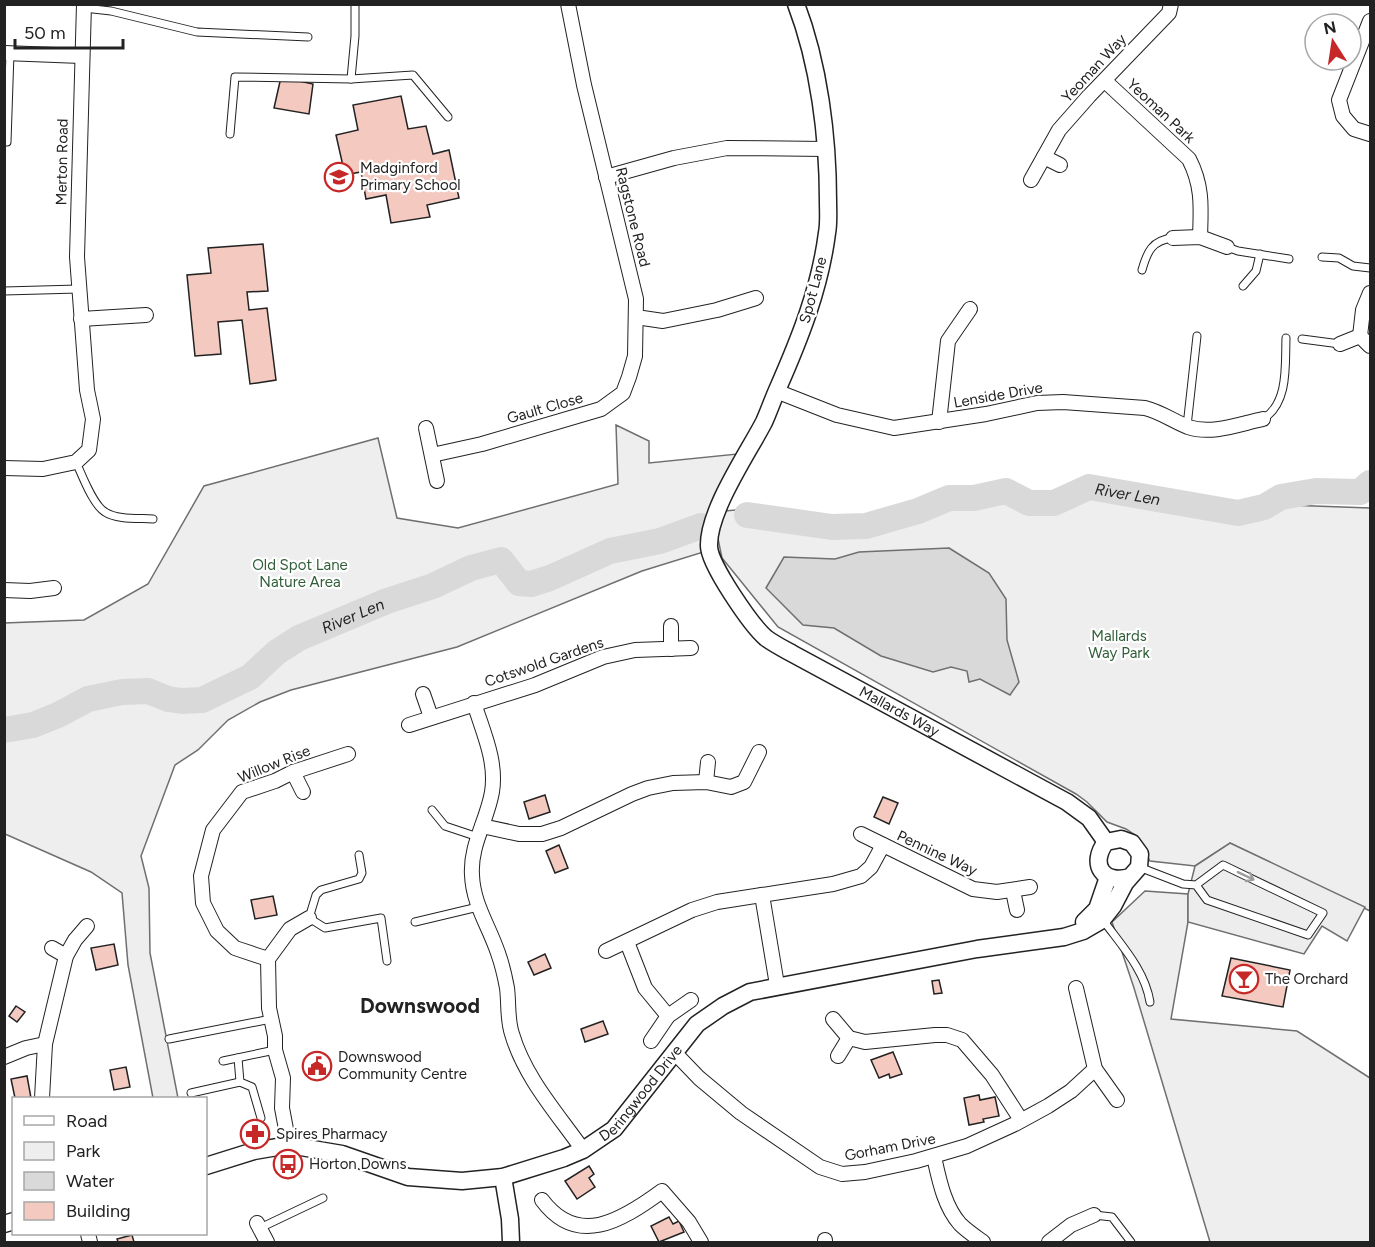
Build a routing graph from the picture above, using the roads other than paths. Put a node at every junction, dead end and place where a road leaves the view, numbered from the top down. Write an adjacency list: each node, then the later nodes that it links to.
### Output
1 (126, 4): 7 (lane)
2 (355, 4): 12 (lane)
3 (568, 4): 21 (street, Ragstone Road)
4 (796, 4): 18 (street, Spot Lane)
5 (1171, 4): 13 (street, Yeoman Way)
6 (84, 6): 7 (lane); 11 (street, Merton Road)
7 (124, 15): 9 (lane)
8 (1371, 21): 16 (street)
9 (308, 37)
10 (7, 53): 11 (street); 17 (lane)
11 (81, 56): 32 (street, Merton Road)
12 (351, 79): 14 (lane); 15 (lane)
13 (1105, 81): 19 (street, Yeoman Way); 23 (street, Yeoman Park)
14 (448, 117)
15 (230, 134)
16 (1371, 134)
17 (4, 142)
18 (826, 149): 21 (street); 46 (street, Spot Lane)
19 (1044, 157): 20 (street); 22 (street, Yeoman Way)
20 (1060, 165)
21 (606, 177): 38 (street, Ragstone Road)
22 (1031, 180)
23 (1200, 237): 24 (street); 25 (street)
24 (1173, 238): 30 (lane)
25 (1227, 247): 26 (lane)
26 (1260, 254): 28 (lane); 31 (lane)
27 (1322, 257): 29 (lane)
28 (1288, 258)
29 (1371, 268)
30 (1142, 270)
31 (1243, 286)
32 (78, 289): 33 (lane); 39 (street, Merton Road)
33 (4, 291)
34 (1371, 293): 41 (street)
35 (756, 298): 38 (street)
36 (970, 309): 48 (street)
37 (146, 315): 39 (street)
38 (636, 317): 51 (street, Gault Close)
39 (81, 319): 52 (street, Merton Road)
40 (1197, 336): 49 (lane)
41 (1360, 336): 44 (street); 45 (street)
42 (1286, 338): 47 (lane)
43 (1302, 339): 44 (lane)
44 (1340, 344)
45 (1371, 346)
46 (776, 391): 48 (street, Lenside Drive); 56 (street, Spot Lane)
47 (1263, 419): 49 (street, Lenside Drive)
48 (939, 422): 49 (street, Lenside Drive)
49 (1187, 426)
50 (426, 428): 51 (street)
51 (432, 455): 54 (street)
52 (76, 462): 53 (street); 55 (lane)
53 (4, 468)
54 (437, 480)
55 (153, 519)
56 (711, 559): 75 (street, Mallards Way)
57 (54, 588): 58 (street)
58 (4, 590)
59 (671, 626): 61 (street)
60 (691, 648): 61 (street, Cotswold Gardens)
61 (671, 649): 63 (street, Cotswold Gardens)
62 (423, 694): 64 (street)
63 (474, 703): 64 (street, Cotswold Gardens); 73 (street)
64 (431, 717): 65 (street, Cotswold Gardens)
65 (409, 725)
66 (759, 752): 70 (street)
67 (348, 754): 69 (street, Willow Rise)
68 (708, 762): 70 (street)
69 (293, 772): 71 (street); 95 (street, Willow Rise)
70 (706, 782): 73 (street)
71 (303, 792)
72 (432, 810): 73 (lane)
73 (480, 831): 84 (street)
74 (861, 834): 76 (street, Pennine Way)
75 (1106, 842): 78 (street); 79 (street)
76 (883, 845): 82 (street, Pennine Way); 83 (street, Pennine Way)
77 (359, 855): 86 (lane)
78 (1134, 872): 79 (street); 80 (lane); 87 (street, Deringwood Drive)
79 (1108, 877): 90 (street)
80 (1196, 885): 80 (lane, one-way to 80)
81 (1030, 887): 82 (street, Pennine Way)
82 (1013, 891): 85 (street)
83 (762, 895): 91 (street, Pennine Way); 97 (street)
84 (478, 907): 88 (lane); 122 (street)
85 (1017, 910)
86 (309, 918): 95 (street); 96 (lane)
87 (1102, 920): 90 (street, Deringwood Drive); 100 (lane)
88 (415, 922)
89 (87, 926): 94 (street)
90 (1064, 937): 97 (street, Deringwood Drive)
91 (627, 942): 93 (street, Pennine Way); 101 (street)
92 (52, 948): 94 (street)
93 (606, 951)
94 (66, 956): 107 (street)
95 (268, 959): 102 (street)
96 (387, 961)
97 (777, 986): 109 (street, Deringwood Drive)
98 (1076, 988): 114 (street)
99 (691, 1000): 101 (street)
100 (1150, 1002)
101 (668, 1016): 106 (street)
102 (272, 1019): 105 (lane); 108 (street)
103 (833, 1019): 104 (street)
104 (849, 1038): 110 (street); 120 (street)
105 (169, 1039)
106 (651, 1041)
107 (45, 1044): 111 (street); 117 (street)
108 (275, 1050): 112 (lane); 121 (street)
109 (674, 1052): 122 (street, Deringwood Drive); 123 (street, Gorham Drive)
110 (838, 1056)
111 (4, 1057)
112 (237, 1058): 113 (lane); 115 (lane)
113 (223, 1061)
114 (1095, 1069): 118 (street); 120 (street, Gorham Drive)
115 (240, 1082): 116 (lane); 119 (lane)
116 (191, 1093)
117 (42, 1097)
118 (1117, 1100)
119 (261, 1118)
120 (1021, 1120): 123 (street, Gorham Drive)
121 (289, 1145): 124 (street, Deringwood Drive); 125 (street, Deringwood Drive)
122 (583, 1150): 125 (street, Deringwood Drive)
123 (934, 1156): 133 (street)
124 (207, 1166)
125 (503, 1177): 131 (street)
126 (323, 1198): 129 (lane)
127 (542, 1200): 132 (street)
128 (1094, 1215): 134 (street); 135 (lane)
129 (258, 1226): 130 (street)
130 (267, 1242)
131 (511, 1242)
132 (701, 1242)
133 (983, 1242)
134 (1049, 1242)
135 (1131, 1242)

